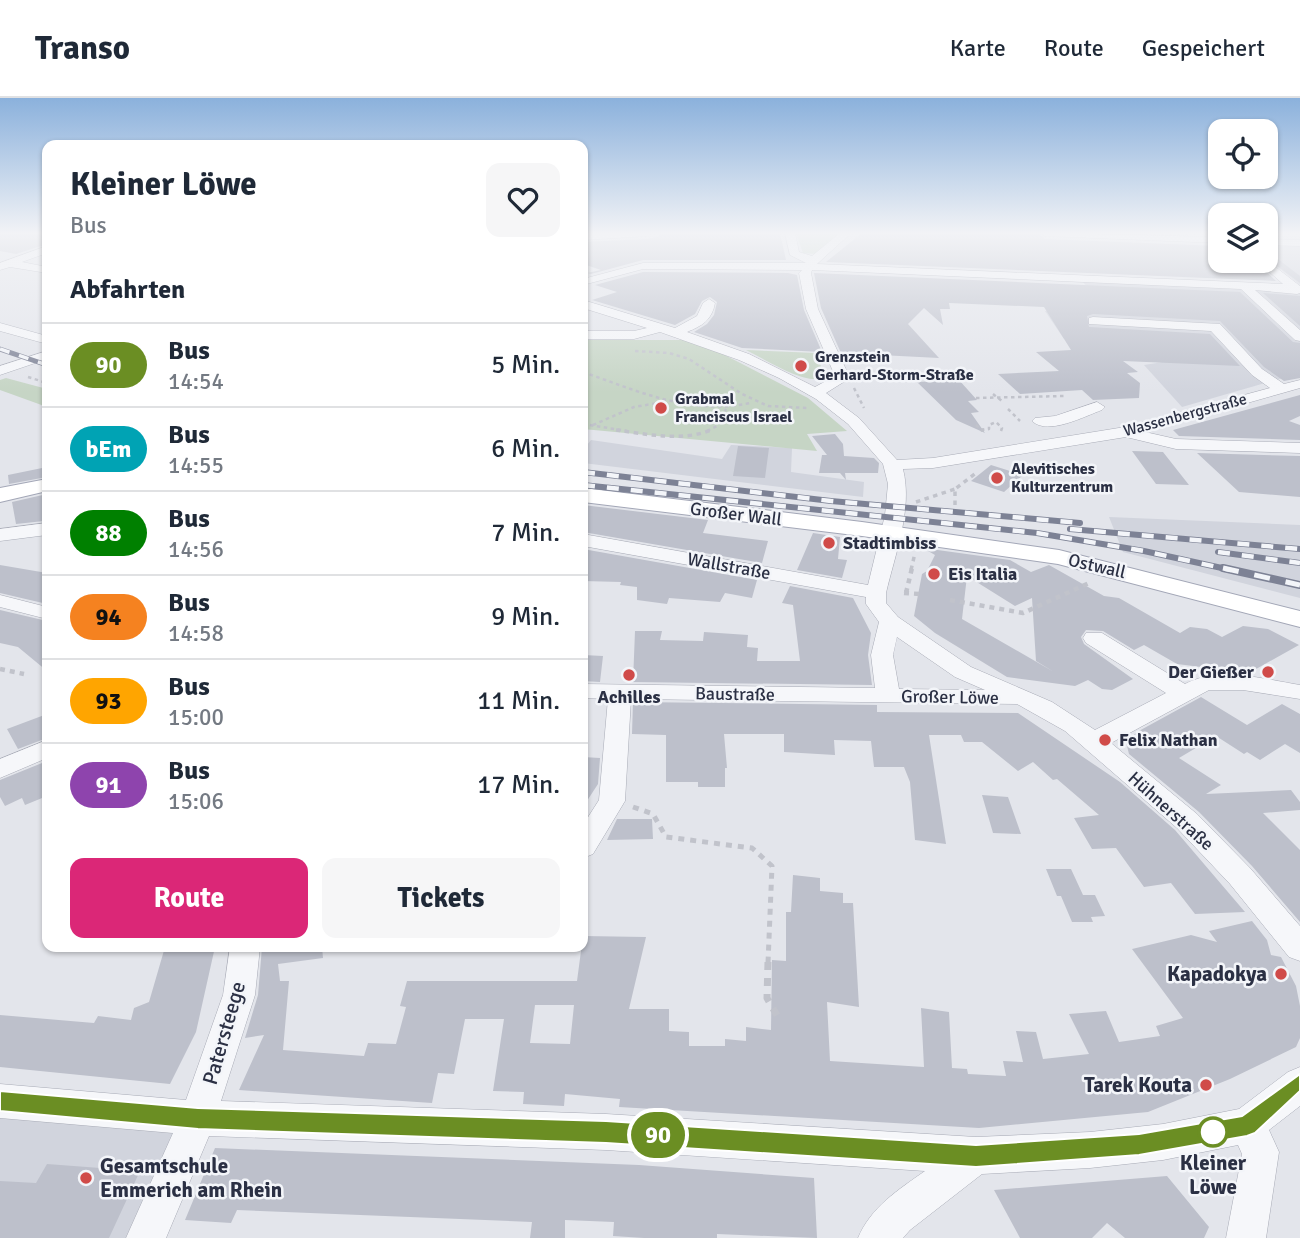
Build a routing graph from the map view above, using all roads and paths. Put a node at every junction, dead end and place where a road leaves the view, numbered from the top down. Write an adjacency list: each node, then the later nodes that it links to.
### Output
1 (806, 286): 20 (street)
2 (1244, 286): 12 (street)
3 (1247, 286): 4 (street)
4 (1298, 290)
5 (709, 303): 10 (street)
6 (588, 306): 9 (street)
7 (1093, 321): 19 (street)
8 (0, 327): 13 (street)
9 (659, 328): 10 (street); 11 (street)
10 (675, 333): 20 (street)
11 (588, 335)
12 (1300, 337)
13 (42, 339)
14 (625, 350): 26 (path)
15 (42, 357): 16 (street)
16 (0, 371)
17 (588, 374): 25 (path)
18 (1300, 384): 19 (street, Wassenbergstraße)
19 (1282, 389): 37 (street, Wassenbergstraße)
20 (814, 393): 27 (street)
21 (995, 395): 22 (path); 23 (path); 24 (path)
22 (1065, 396)
23 (976, 398)
24 (1002, 401)
25 (666, 402): 29 (path); 35 (path)
26 (751, 402): 27 (path); 29 (path)
27 (832, 404): 39 (street)
28 (1097, 407): 32 (street)
29 (726, 409): 35 (path)
30 (1008, 409): 31 (path)
31 (1020, 421)
32 (1040, 421)
33 (976, 425): 36 (path)
34 (588, 426): 35 (path)
35 (592, 426)
36 (1001, 432)
37 (1126, 432): 38 (street); 39 (street, Wassenbergstraße)
38 (1300, 449)
39 (891, 465): 45 (street)
40 (981, 468): 42 (path)
41 (42, 486): 43 (main road)
42 (955, 489): 45 (path); 46 (path)
43 (0, 495)
44 (588, 496): 48 (main road, Großer Wall)
45 (896, 502): 48 (street)
46 (955, 505)
47 (42, 530): 49 (street)
48 (889, 533): 52 (main road, Ostwall); 53 (street)
49 (0, 536)
50 (588, 541): 53 (street, Wallstraße)
51 (915, 555): 54 (path)
52 (1117, 570): 55 (path); 58 (main road, Ostwall)
53 (876, 593): 59 (street, Großer Löwe)
54 (905, 593)
55 (950, 600)
56 (0, 601): 57 (street)
57 (42, 612)
58 (1300, 619)
59 (890, 622): 67 (street, Großer Löwe); 68 (street, Großer Löwe)
60 (1094, 638): 66 (street)
61 (0, 669): 62 (path)
62 (23, 674)
63 (588, 691): 64 (street, Baustraße)
64 (620, 692): 67 (street, Baustraße); 72 (street)
65 (1300, 692): 66 (street)
66 (1184, 694): 69 (street)
67 (888, 696): 68 (street, Großer Löwe)
68 (1021, 698): 69 (street, Hühnerstraße)
69 (1091, 742): 74 (street, Hühnerstraße)
70 (42, 750): 71 (street)
71 (0, 769)
72 (612, 801): 73 (street); 76 (path)
73 (588, 839)
74 (1300, 948)
75 (243, 952): 79 (street, Patersteege)
76 (778, 1017)
77 (1300, 1084): 80 (street)
78 (0, 1101): 79 (street)
79 (198, 1118): 81 (street); 82 (street)
80 (1247, 1125): 81 (street); 84 (street)
81 (976, 1156): 83 (street)
82 (146, 1238)
83 (878, 1238)
84 (1245, 1238)

